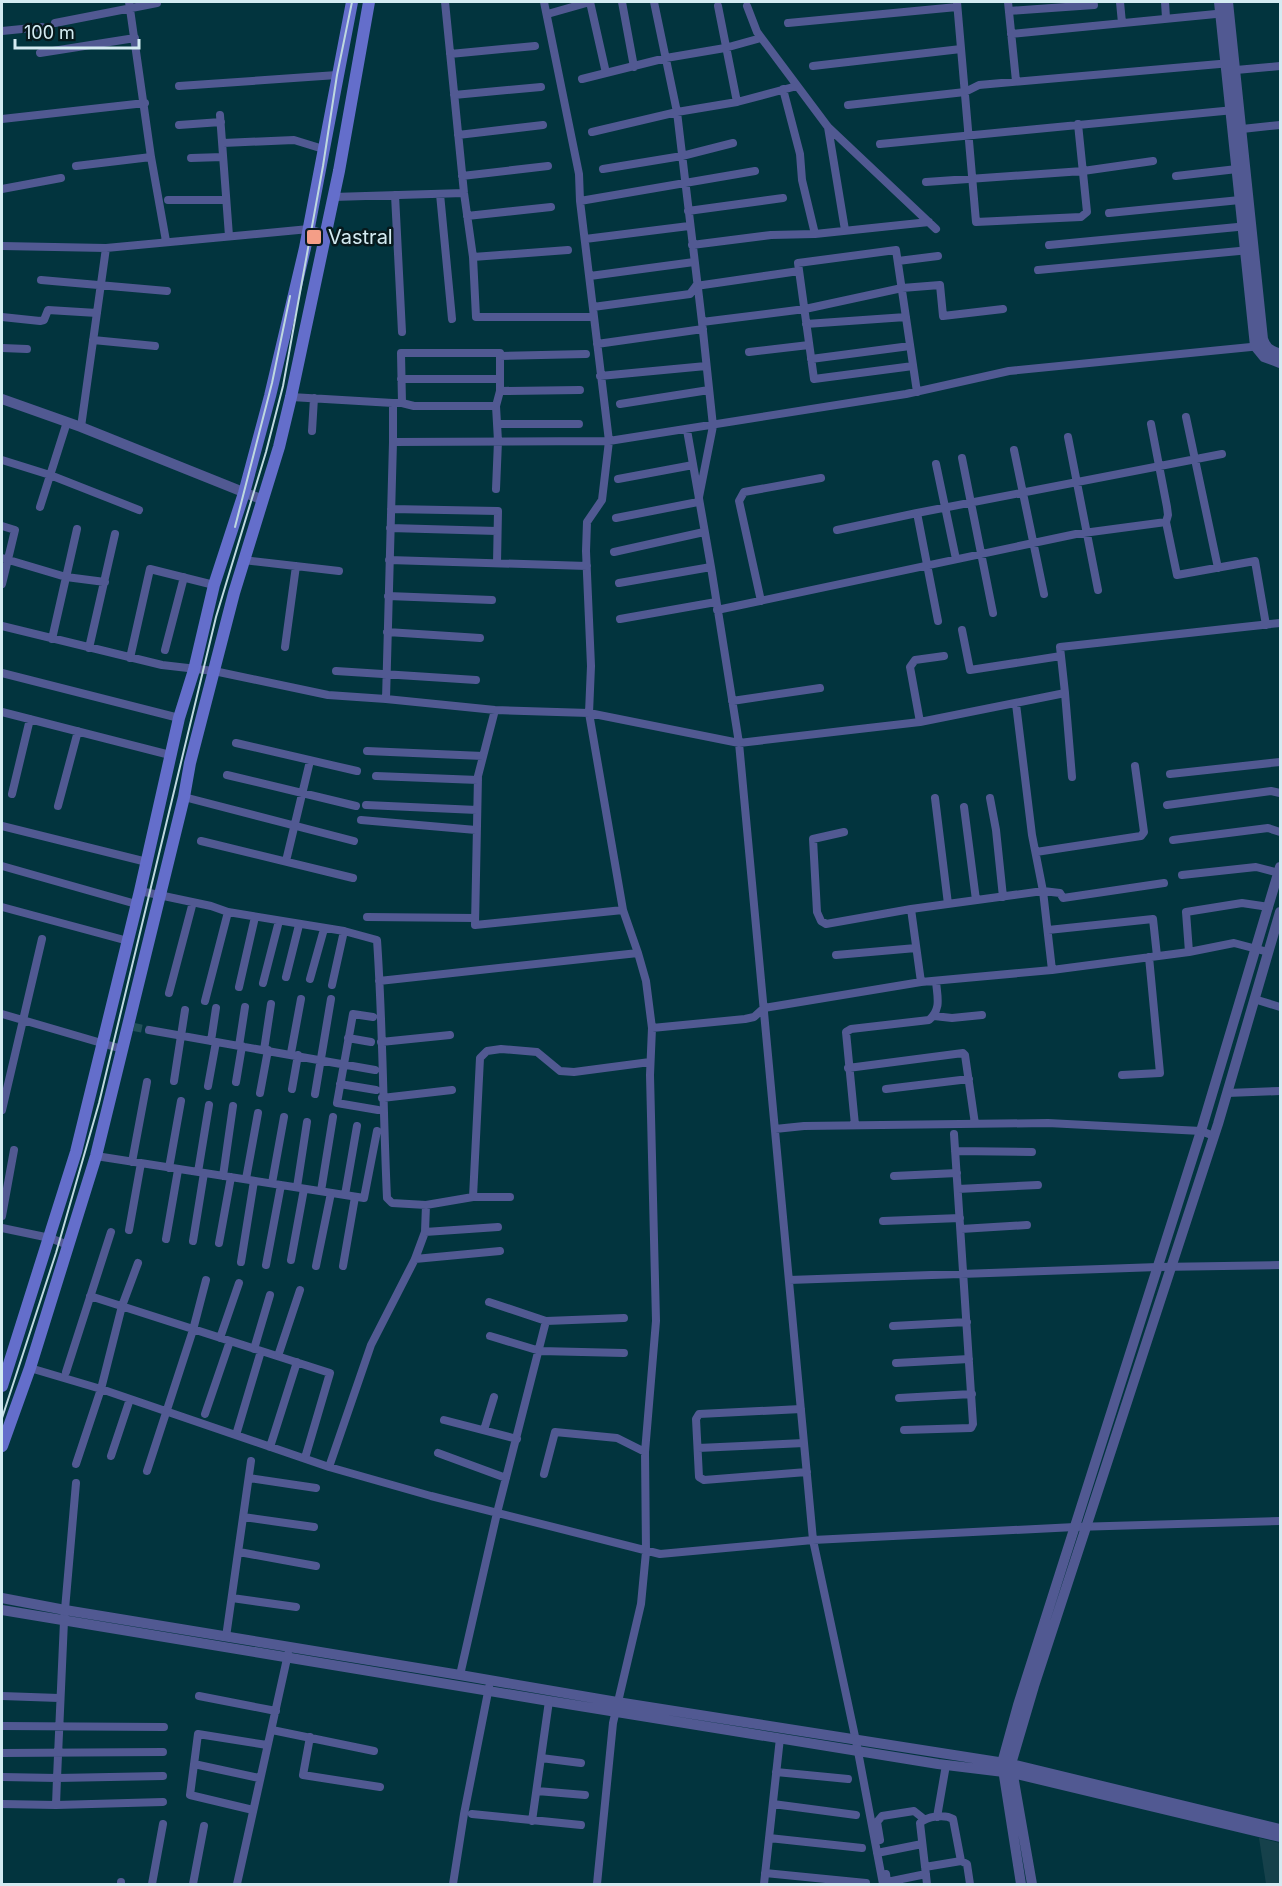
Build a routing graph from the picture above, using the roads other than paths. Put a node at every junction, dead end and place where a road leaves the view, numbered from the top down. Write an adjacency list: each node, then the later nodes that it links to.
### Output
1 (352, 2): 40 (main road)
2 (369, 2): 89 (main road)
3 (445, 2): 33 (street)
4 (544, 2): 94 (street)
5 (590, 2): 19 (street); 39 (street)
6 (622, 2): 38 (street)
7 (654, 2): 34 (street)
8 (1120, 2): 22 (street)
9 (1165, 2): 20 (street)
10 (1219, 2): 18 (street)
11 (157, 3): 13 (street)
12 (957, 4): 23 (street); 31 (street)
13 (130, 5): 21 (street); 27 (street)
14 (1094, 5): 17 (street)
15 (718, 6): 30 (street)
16 (747, 6): 28 (street)
17 (1008, 6): 26 (street)
18 (1226, 9): 20 (street); 35 (street)
19 (552, 13)
20 (1166, 18): 22 (street)
21 (55, 23)
22 (1122, 23): 26 (street)
23 (788, 24)
24 (42, 27): 25 (street)
25 (2, 31)
26 (1011, 34): 42 (street)
27 (135, 38): 32 (street); 50 (street)
28 (761, 38): 30 (street); 44 (street)
29 (535, 46): 33 (street)
30 (725, 48): 34 (street); 49 (street)
31 (961, 49): 36 (street); 47 (street)
32 (40, 53)
33 (450, 54): 48 (street)
34 (666, 58): 38 (street); 53 (street)
35 (1232, 65): 37 (street); 42 (street); 52 (street)
36 (813, 66)
37 (1281, 66)
38 (634, 67): 39 (street)
39 (606, 73): 41 (street)
40 (337, 75): 43 (street); 102 (main road)
41 (582, 79)
42 (1016, 81): 47 (street)
43 (179, 86)
44 (797, 86): 46 (street); 59 (street)
45 (541, 87): 48 (street)
46 (783, 89): 49 (street); 106 (street)
47 (964, 92): 51 (street); 63 (street)
48 (454, 95): 62 (street)
49 (737, 102): 53 (street)
50 (145, 103): 54 (street); 69 (street)
51 (848, 105)
52 (1235, 110): 55 (street); 60 (street); 76 (street)
53 (676, 112): 61 (street); 68 (street)
54 (2, 119)
55 (1078, 124): 63 (street); 78 (street)
56 (179, 125): 64 (street)
57 (543, 125): 62 (street)
58 (1281, 125): 60 (street)
59 (828, 127): 99 (street); 104 (street)
60 (1242, 129): 101 (street)
61 (592, 132)
62 (458, 135): 79 (street)
63 (968, 135): 66 (street); 81 (street)
64 (223, 143): 67 (street); 70 (street)
65 (733, 143): 68 (street)
66 (880, 144)
67 (320, 148)
68 (682, 156): 75 (street); 83 (street)
69 (151, 157): 73 (street); 109 (street)
70 (223, 157): 71 (street); 92 (street)
71 (191, 158)
72 (1153, 161): 78 (street)
73 (76, 166)
74 (548, 166): 79 (street)
75 (603, 169)
76 (1237, 169): 80 (street); 93 (street)
77 (755, 171): 83 (street)
78 (1083, 171): 81 (street); 81 (street)
79 (462, 176): 86 (street)
80 (1176, 176)
81 (972, 177): 84 (street)
82 (61, 178): 85 (street)
83 (685, 182): 94 (street); 96 (street)
84 (926, 182)
85 (2, 189)
86 (464, 193): 87 (street); 98 (street)
87 (440, 194): 88 (street); 134 (street)
88 (394, 195): 89 (street); 137 (street)
89 (333, 197): 105 (main road)
90 (783, 198): 96 (street)
91 (168, 200): 92 (street)
92 (226, 200): 107 (street)
93 (1240, 200): 97 (street); 101 (street)
94 (580, 201): 108 (street)
95 (551, 207): 98 (street)
96 (688, 211): 100 (street)
97 (1109, 213)
98 (467, 216): 117 (street)
99 (929, 222): 103 (street); 104 (street)
100 (689, 226): 108 (street); 110 (street)
101 (1247, 226): 111 (street); 115 (street)
102 (309, 229): 105 (street); 107 (street); 194 (main road)
103 (936, 229)
104 (845, 230): 106 (street)
105 (325, 234): 161 (main road)
106 (815, 234): 110 (street)
107 (229, 236): 109 (street)
108 (585, 239): 122 (street)
109 (166, 241): 113 (street)
110 (692, 245): 119 (street)
111 (1049, 245)
112 (2, 246): 113 (street)
113 (106, 248): 124 (street)
114 (568, 250): 117 (street)
115 (1249, 250): 120 (street); 143 (street)
116 (938, 256): 118 (street)
117 (473, 257): 130 (street)
118 (898, 261): 121 (street); 126 (street)
119 (694, 262): 122 (street); 125 (street)
120 (1038, 270)
121 (799, 271): 125 (street); 128 (street)
122 (590, 276): 130 (street)
123 (41, 280): 124 (street)
124 (101, 284): 127 (street); 131 (street)
125 (696, 286): 130 (street); 136 (street)
126 (902, 288): 128 (street); 129 (street); 133 (street)
127 (167, 291)
128 (805, 309): 135 (street); 136 (street)
129 (1003, 309)
130 (593, 312): 139 (street)
131 (97, 313): 132 (street); 138 (street)
132 (2, 317)
133 (906, 317): 135 (street); 142 (street)
134 (452, 319)
135 (806, 324): 140 (street)
136 (702, 325): 139 (street); 152 (street)
137 (402, 332)
138 (93, 340): 141 (street); 173 (street)
139 (597, 344): 154 (street)
140 (809, 345): 146 (street); 150 (street)
141 (155, 346)
142 (910, 346): 150 (street); 153 (street)
143 (1260, 346): 148 (street); 151 (street); 160 (street)
144 (2, 348): 145 (street)
145 (27, 349)
146 (749, 352)
147 (586, 354): 149 (street)
148 (1281, 354)
149 (500, 356): 155 (street); 156 (street)
150 (811, 358): 153 (street)
151 (1281, 363)
152 (706, 366): 154 (street); 158 (street)
153 (913, 366): 160 (street)
154 (600, 376): 178 (street)
155 (402, 379): 156 (street); 164 (street)
156 (500, 379): 159 (street)
157 (580, 390): 159 (street)
158 (709, 390): 165 (street); 172 (street)
159 (500, 391): 166 (street)
160 (917, 392): 172 (street)
161 (291, 397): 162 (street); 195 (main road)
162 (314, 398): 164 (street); 175 (street)
163 (2, 399): 168 (street)
164 (397, 403): 166 (street); 179 (street)
165 (620, 404)
166 (496, 406): 169 (street)
167 (1186, 417): 183 (street)
168 (67, 422): 173 (street); 188 (street)
169 (497, 424): 170 (street); 177 (street)
170 (579, 424)
171 (1150, 424): 187 (street)
172 (713, 426): 174 (street); 196 (street)
173 (81, 427): 194 (street)
174 (687, 430): 178 (street); 186 (street)
175 (312, 431)
176 (1068, 437): 191 (street)
177 (498, 441): 178 (street); 179 (street); 192 (street)
178 (609, 441): 223 (street)
179 (393, 442): 199 (street)
180 (1014, 450): 193 (street)
181 (1222, 454): 183 (street)
182 (962, 458): 197 (street)
183 (1194, 459): 187 (street); 225 (street)
184 (2, 460): 188 (street)
185 (936, 464): 200 (street)
186 (693, 465): 190 (street); 196 (street)
187 (1160, 466): 191 (street); 204 (street)
188 (50, 475): 198 (street); 201 (street)
189 (821, 478): 237 (street)
190 (618, 479)
191 (1077, 482): 193 (street); 211 (street)
192 (496, 489)
193 (1024, 493): 197 (street); 213 (street)
194 (244, 494): 195 (street); 232 (main road)
195 (263, 500): 218 (main road)
196 (698, 502): 203 (street); 210 (street)
197 (971, 504): 200 (street); 215 (street)
198 (40, 507)
199 (391, 509): 206 (street); 209 (street)
200 (945, 509): 202 (street); 217 (street)
201 (139, 510)
202 (916, 513): 208 (street); 221 (street)
203 (616, 518)
204 (1166, 522): 211 (street); 225 (street)
205 (2, 526): 216 (street)
206 (390, 528): 209 (street); 219 (street)
207 (77, 529): 227 (street)
208 (837, 530)
209 (497, 531): 220 (street)
210 (704, 532): 214 (street); 224 (street)
211 (1088, 533): 213 (street); 233 (street)
212 (115, 534): 229 (street)
213 (1035, 544): 215 (street); 234 (street)
214 (614, 552)
215 (982, 554): 217 (street); 239 (street)
216 (4, 559): 227 (street); 231 (street)
217 (956, 559): 221 (street)
218 (243, 560): 222 (street); 256 (main road)
219 (390, 560): 220 (street); 235 (street)
220 (497, 563): 223 (street)
221 (927, 565): 237 (street); 241 (street)
222 (296, 566): 226 (street); 249 (street)
223 (587, 566): 268 (street)
224 (711, 567): 230 (street); 238 (street)
225 (1218, 568): 243 (street)
226 (339, 571)
227 (66, 577): 229 (street); 248 (street)
228 (184, 577): 232 (street); 251 (street); 254 (street)
229 (105, 582): 250 (street)
230 (619, 583)
231 (2, 584)
232 (214, 585): 255 (main road)
233 (1098, 590)
234 (1044, 594)
235 (388, 596): 236 (street); 246 (street)
236 (492, 600)
237 (760, 601): 238 (street)
238 (717, 606): 240 (street); 264 (street)
239 (993, 613)
240 (620, 619)
241 (938, 621)
242 (1281, 623): 243 (street)
243 (1266, 625): 253 (street)
244 (2, 626): 248 (street)
245 (962, 630): 253 (street)
246 (387, 632): 247 (street); 259 (street)
247 (480, 638)
248 (52, 639): 250 (street)
249 (285, 646)
250 (88, 648): 254 (street)
251 (165, 651)
252 (944, 656): 271 (street)
253 (1061, 656): 262 (street)
254 (130, 658): 255 (street)
255 (194, 670): 256 (street); 269 (main road)
256 (214, 671): 263 (street); 290 (main road)
257 (336, 671): 259 (street)
258 (2, 673): 269 (street)
259 (386, 674): 260 (street); 263 (street)
260 (476, 680)
261 (820, 688): 264 (street)
262 (1065, 693): 265 (street); 285 (street)
263 (386, 699): 266 (street)
264 (732, 701): 274 (street)
265 (1016, 704): 271 (street); 308 (street)
266 (495, 710): 268 (street); 277 (street)
267 (2, 712): 270 (street)
268 (589, 712): 274 (street); 327 (street)
269 (179, 718): 276 (main road)
270 (30, 719): 272 (street); 289 (street)
271 (920, 722): 274 (street)
272 (78, 731): 276 (street); 295 (street)
273 (236, 743): 278 (street)
274 (739, 743): 365 (street)
275 (367, 751): 277 (street)
276 (170, 755): 310 (main road)
277 (483, 756): 286 (street)
278 (310, 761): 281 (street); 287 (street)
279 (1281, 762): 282 (street)
280 (1135, 766): 308 (street)
281 (357, 771)
282 (1170, 774)
283 (227, 775): 287 (street)
284 (376, 776): 286 (street)
285 (1072, 777)
286 (478, 780): 298 (street)
287 (302, 793): 296 (street); 301 (street)
288 (1281, 793): 294 (street)
289 (12, 794)
290 (184, 797): 301 (street); 318 (main road)
291 (935, 798): 323 (street)
292 (990, 798): 319 (street)
293 (366, 805): 298 (street)
294 (1167, 805)
295 (58, 806)
296 (356, 806)
297 (964, 807): 320 (street)
298 (477, 810): 302 (street)
299 (361, 820): 302 (street)
300 (2, 826): 310 (street)
301 (295, 827): 307 (street); 309 (street)
302 (476, 830): 332 (street)
303 (844, 832): 326 (street)
304 (1281, 832): 305 (street)
305 (1173, 840)
306 (201, 841): 309 (street)
307 (354, 841)
308 (1036, 852): 317 (street)
309 (286, 861): 314 (street)
310 (147, 862): 316 (main road)
311 (2, 866): 322 (street)
312 (1280, 870): 313 (street); 325 (street)
313 (1182, 875)
314 (353, 878)
315 (1164, 883): 317 (street)
316 (140, 891): 318 (street); 322 (main road)
317 (1043, 891): 319 (street); 336 (street)
318 (160, 895): 321 (street); 381 (main road)
319 (1002, 897): 320 (street)
320 (976, 900): 323 (street)
321 (193, 902): 328 (street); 356 (street)
322 (136, 904): 339 (main road)
323 (948, 904): 326 (street)
324 (2, 907): 339 (street)
325 (1269, 907): 341 (street); 342 (street)
326 (910, 909): 340 (street)
327 (623, 910): 332 (street); 344 (street)
328 (228, 912): 331 (street); 360 (street)
329 (1281, 912): 343 (street)
330 (367, 916): 332 (street)
331 (255, 917): 333 (street); 355 (street)
332 (475, 918)
333 (279, 921): 334 (street); 353 (street)
334 (299, 925): 335 (street); 348 (street)
335 (324, 929): 337 (street); 349 (street)
336 (1048, 930): 346 (street); 347 (street)
337 (344, 931): 350 (street); 354 (street)
338 (42, 939): 371 (street)
339 (128, 941): 379 (main road)
340 (916, 948): 345 (street); 352 (street)
341 (1257, 949): 342 (street); 343 (street); 419 (street)
342 (1189, 952): 346 (street)
343 (1268, 952): 359 (street)
344 (638, 953): 350 (street); 372 (street)
345 (836, 955)
346 (1153, 957): 347 (street); 389 (street)
347 (1052, 970): 351 (street)
348 (286, 976)
349 (310, 979)
350 (379, 981): 378 (street)
351 (936, 981): 352 (street); 369 (street)
352 (921, 982): 365 (street)
353 (263, 983)
354 (332, 985)
355 (239, 987)
356 (169, 993)
357 (301, 999): 383 (street)
358 (331, 999): 384 (street)
359 (1254, 999): 363 (street); 402 (street)
360 (205, 1001)
361 (271, 1004): 382 (street)
362 (245, 1007): 380 (street)
363 (1281, 1007)
364 (216, 1008): 377 (street)
365 (764, 1008): 372 (street); 417 (street)
366 (185, 1010): 374 (street)
367 (2, 1014): 371 (street)
368 (982, 1015): 369 (street)
369 (934, 1016): 387 (street)
370 (373, 1017): 376 (street)
371 (22, 1019): 379 (street); 408 (street)
372 (652, 1028): 385 (street)
373 (149, 1030): 374 (street)
374 (181, 1035): 377 (street); 391 (street)
375 (450, 1035): 378 (street)
376 (348, 1038): 378 (street); 386 (street)
377 (213, 1041): 380 (street); 395 (street)
378 (376, 1042): 404 (street)
379 (104, 1043): 381 (street); 454 (main road)
380 (240, 1046): 382 (street); 393 (street)
381 (122, 1048): 425 (main road)
382 (266, 1050): 383 (street); 401 (street)
383 (294, 1054): 384 (street); 396 (street)
384 (320, 1059): 386 (street); 403 (street)
385 (650, 1062): 441 (street); 514 (street)
386 (343, 1064): 388 (street); 394 (street)
387 (848, 1068): 390 (street); 415 (street)
388 (375, 1070)
389 (1122, 1075)
390 (969, 1079): 397 (street); 414 (street)
391 (174, 1081)
392 (147, 1082): 426 (street)
393 (236, 1082)
394 (340, 1084): 398 (street); 409 (street)
395 (208, 1086)
396 (292, 1089)
397 (886, 1089)
398 (376, 1090)
399 (452, 1090): 404 (street)
400 (1281, 1091): 402 (street)
401 (260, 1093)
402 (1227, 1093): 421 (street)
403 (315, 1094)
404 (382, 1098): 443 (street)
405 (181, 1101): 427 (street)
406 (209, 1105): 429 (street)
407 (233, 1106): 431 (street)
408 (2, 1110)
409 (378, 1110)
410 (258, 1113): 433 (street)
411 (284, 1117): 434 (street)
412 (333, 1117): 438 (street)
413 (307, 1122): 436 (street)
414 (975, 1124): 415 (street); 419 (street)
415 (855, 1125): 417 (street)
416 (357, 1126): 440 (street)
417 (775, 1129): 472 (street)
418 (377, 1131): 440 (street)
419 (1201, 1131): 421 (street); 468 (street)
420 (954, 1134): 423 (street)
421 (1214, 1136): 469 (street)
422 (14, 1150): 444 (street)
423 (955, 1151): 424 (street); 430 (street)
424 (1032, 1152)
425 (96, 1156): 426 (street); 458 (main road)
426 (137, 1163): 427 (street); 451 (street)
427 (169, 1168): 428 (street)
428 (178, 1170): 429 (street); 455 (street)
429 (201, 1173): 431 (street); 456 (street)
430 (957, 1173): 432 (street); 437 (street)
431 (227, 1176): 433 (street); 457 (street)
432 (894, 1176)
433 (250, 1180): 434 (street); 462 (street)
434 (276, 1184): 436 (street); 464 (street)
435 (1038, 1185): 437 (street)
436 (300, 1188): 438 (street); 461 (street)
437 (958, 1189): 445 (street)
438 (321, 1191): 439 (street)
439 (330, 1193): 440 (street); 466 (street)
440 (350, 1196): 467 (street)
441 (473, 1197): 442 (street); 443 (street)
442 (510, 1197)
443 (426, 1205): 453 (street)
444 (2, 1216)
445 (960, 1218): 446 (street); 450 (street)
446 (883, 1221)
447 (1027, 1225): 450 (street)
448 (498, 1227): 453 (street)
449 (2, 1228): 454 (street)
450 (961, 1229): 470 (street)
451 (129, 1230)
452 (111, 1232): 476 (street)
453 (424, 1232): 460 (street)
454 (50, 1238): 458 (street); 496 (main road)
455 (165, 1239)
456 (192, 1241)
457 (219, 1243)
458 (68, 1245): 494 (main road)
459 (500, 1251): 460 (street)
460 (415, 1259): 520 (street)
461 (291, 1260)
462 (241, 1262)
463 (138, 1263): 478 (street)
464 (266, 1265)
465 (1281, 1265): 469 (street)
466 (316, 1266)
467 (343, 1266)
468 (1158, 1267): 469 (street); 470 (street); 533 (street)
469 (1171, 1267): 531 (street)
470 (965, 1275): 472 (street); 481 (street)
471 (206, 1280): 483 (street)
472 (789, 1280): 502 (street)
473 (239, 1282): 485 (street)
474 (300, 1290): 490 (street)
475 (270, 1295): 487 (street)
476 (90, 1296): 478 (street); 495 (street)
477 (489, 1302): 480 (street)
478 (122, 1306): 483 (street); 497 (street)
479 (624, 1318): 480 (street)
480 (546, 1321): 488 (street)
481 (967, 1322): 482 (street); 491 (street)
482 (894, 1326)
483 (193, 1330): 485 (street); 503 (street)
484 (490, 1336): 488 (street)
485 (220, 1338): 486 (street)
486 (230, 1341): 487 (street); 504 (street)
487 (257, 1350): 490 (street); 508 (street)
488 (540, 1351): 489 (street); 509 (street)
489 (624, 1353)
490 (278, 1356): 492 (street)
491 (969, 1359): 493 (street); 498 (street)
492 (297, 1362): 512 (street); 517 (street)
493 (896, 1363)
494 (30, 1368): 497 (street); 511 (main road)
495 (66, 1372)
496 (2, 1386)
497 (100, 1389): 501 (street); 519 (street)
498 (972, 1394): 500 (street); 507 (street)
499 (494, 1397): 506 (street)
500 (900, 1398)
501 (130, 1399): 503 (street); 516 (street)
502 (801, 1409): 510 (street); 513 (street)
503 (168, 1412): 508 (street); 521 (street)
504 (205, 1414)
505 (444, 1419): 506 (street)
506 (484, 1430): 509 (street)
507 (904, 1430)
508 (236, 1435): 512 (street)
509 (517, 1440): 525 (street)
510 (804, 1443): 513 (street); 522 (street)
511 (2, 1446)
512 (270, 1447): 517 (street)
513 (698, 1448): 522 (street)
514 (645, 1452): 523 (street); 536 (street)
515 (438, 1453): 525 (street)
516 (111, 1456)
517 (305, 1458): 520 (street)
518 (251, 1461): 524 (street)
519 (76, 1464)
520 (329, 1467): 528 (street)
521 (147, 1471)
522 (807, 1472): 534 (street)
523 (544, 1474)
524 (249, 1478): 527 (street); 529 (street)
525 (507, 1478): 528 (street)
526 (76, 1483): 542 (street)
527 (316, 1488)
528 (497, 1513): 536 (street); 545 (street)
529 (243, 1517): 532 (street); 535 (street)
530 (1281, 1521): 531 (street)
531 (1087, 1526): 533 (street); 569 (street)
532 (314, 1527)
533 (1075, 1527): 534 (street); 569 (street)
534 (813, 1540): 536 (street); 560 (street)
535 (239, 1552): 537 (street); 539 (street)
536 (646, 1552): 551 (street)
537 (316, 1566)
538 (2, 1598): 542 (street)
539 (232, 1598): 540 (street); 543 (street)
540 (296, 1606)
541 (2, 1610): 542 (street)
542 (64, 1615): 543 (street); 544 (street); 549 (street)
543 (226, 1637): 544 (street)
544 (288, 1653): 545 (street); 546 (street); 552 (street)
545 (460, 1675): 546 (street)
546 (490, 1685): 550 (street); 551 (street); 605 (street)
547 (2, 1696): 549 (street)
548 (199, 1696): 552 (street)
549 (59, 1698): 554 (street)
550 (549, 1701): 551 (street); 565 (street)
551 (616, 1707): 558 (street); 560 (street); 606 (street)
552 (276, 1711): 556 (street)
553 (2, 1726): 554 (street)
554 (59, 1726): 555 (street); 562 (street)
555 (164, 1727)
556 (272, 1730): 557 (street); 559 (street)
557 (310, 1737): 561 (street); 576 (street)
558 (780, 1738): 560 (street); 570 (street)
559 (267, 1745): 567 (street); 574 (street)
560 (857, 1746): 568 (street); 569 (street); 597 (street)
561 (374, 1751)
562 (57, 1752): 563 (street); 564 (street); 573 (street)
563 (163, 1752)
564 (2, 1753)
565 (541, 1758): 566 (street); 577 (street)
566 (581, 1763)
567 (194, 1764): 574 (street); 583 (street)
568 (946, 1765): 569 (street); 586 (street)
569 (1007, 1768): 592 (street); 593 (street); 611 (street); 612 (street)
570 (776, 1772): 575 (street); 581 (street)
571 (164, 1776): 573 (street)
572 (2, 1777): 573 (street)
573 (57, 1778): 582 (street)
574 (260, 1778): 583 (street)
575 (848, 1779)
576 (380, 1787)
577 (537, 1791): 578 (street); 588 (street)
578 (585, 1795)
579 (163, 1802): 582 (street)
580 (2, 1804): 582 (street)
581 (773, 1804): 585 (street); 594 (street)
582 (56, 1805)
583 (253, 1810): 604 (street)
584 (472, 1814): 588 (street)
585 (856, 1815)
586 (937, 1817): 587 (street); 598 (street)
587 (924, 1819): 595 (street); 597 (street)
588 (532, 1821): 590 (street)
589 (163, 1824): 602 (street)
590 (581, 1825)
591 (204, 1826): 603 (street)
592 (1281, 1829)
593 (1281, 1837)
594 (769, 1838): 596 (street); 600 (street)
595 (922, 1844): 597 (street); 599 (street)
596 (861, 1848)
597 (880, 1853): 608 (street)
598 (962, 1861): 599 (street); 610 (street)
599 (925, 1871): 608 (street); 609 (street)
600 (765, 1873): 601 (street); 607 (street)
601 (866, 1883)
602 (152, 1884)
603 (193, 1884)
604 (237, 1884)
605 (453, 1884)
606 (597, 1884)
607 (764, 1884)
608 (886, 1884)
609 (927, 1884)
610 (970, 1884)
611 (1021, 1884)
612 (1032, 1884)

